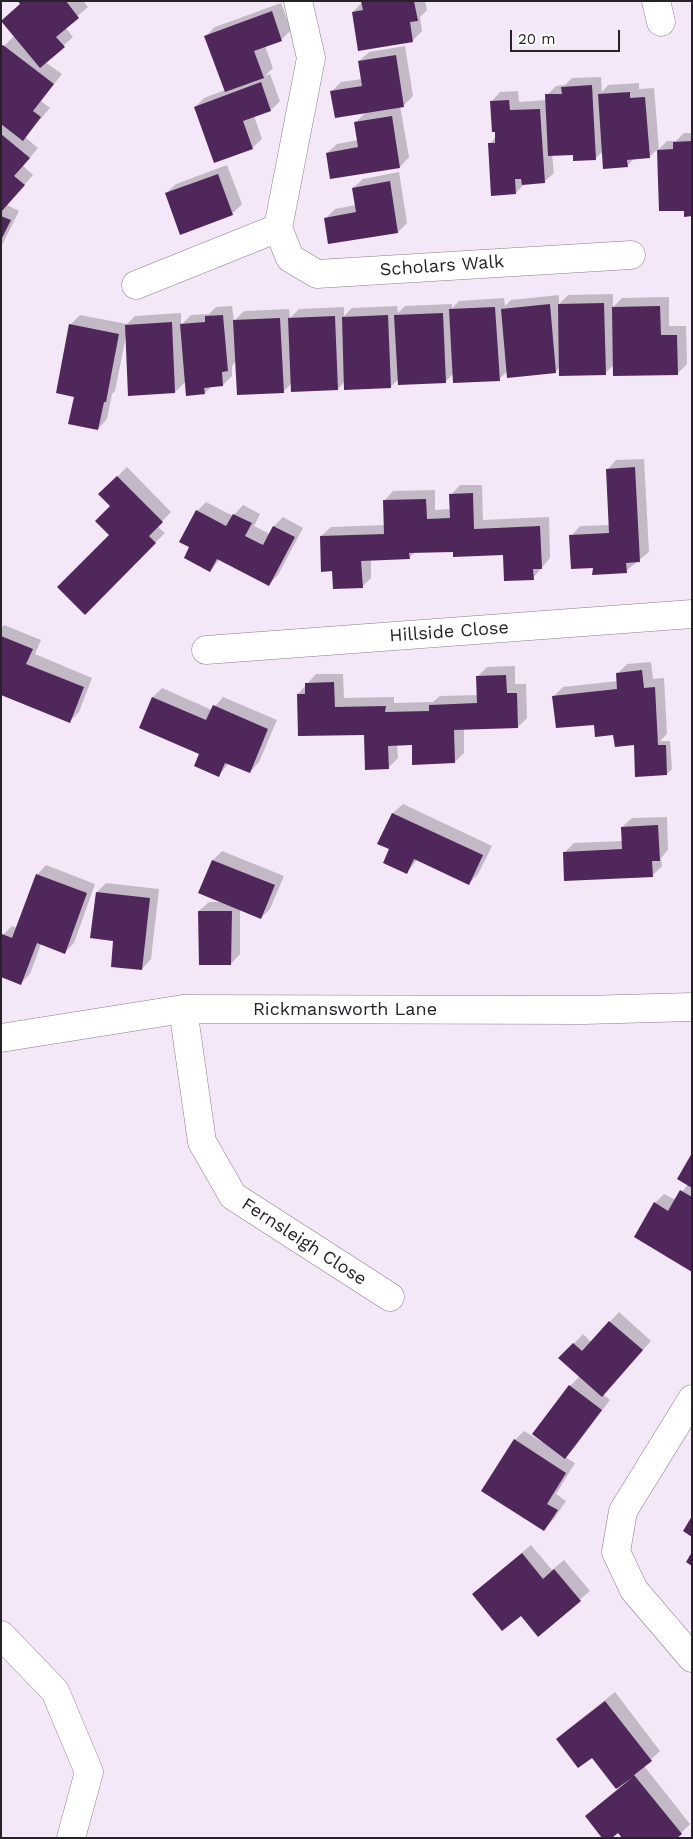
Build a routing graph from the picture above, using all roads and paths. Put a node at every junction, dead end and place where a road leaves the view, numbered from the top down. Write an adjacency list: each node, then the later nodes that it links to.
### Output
1 (298, 1): 2 (street)
2 (278, 228): 3 (street, Scholars Walk); 4 (street)
3 (630, 255)
4 (136, 285)
5 (692, 614): 6 (street, Hillside Close)
6 (206, 650)
7 (692, 1008): 8 (street, Rickmansworth Lane)
8 (183, 1010): 9 (street, Rickmansworth Lane); 10 (street, Fernsleigh Close)
9 (1, 1038)
10 (390, 1297)
11 (692, 1400): 13 (street)
12 (1, 1635): 14 (street)
13 (692, 1658)
14 (70, 1838)

